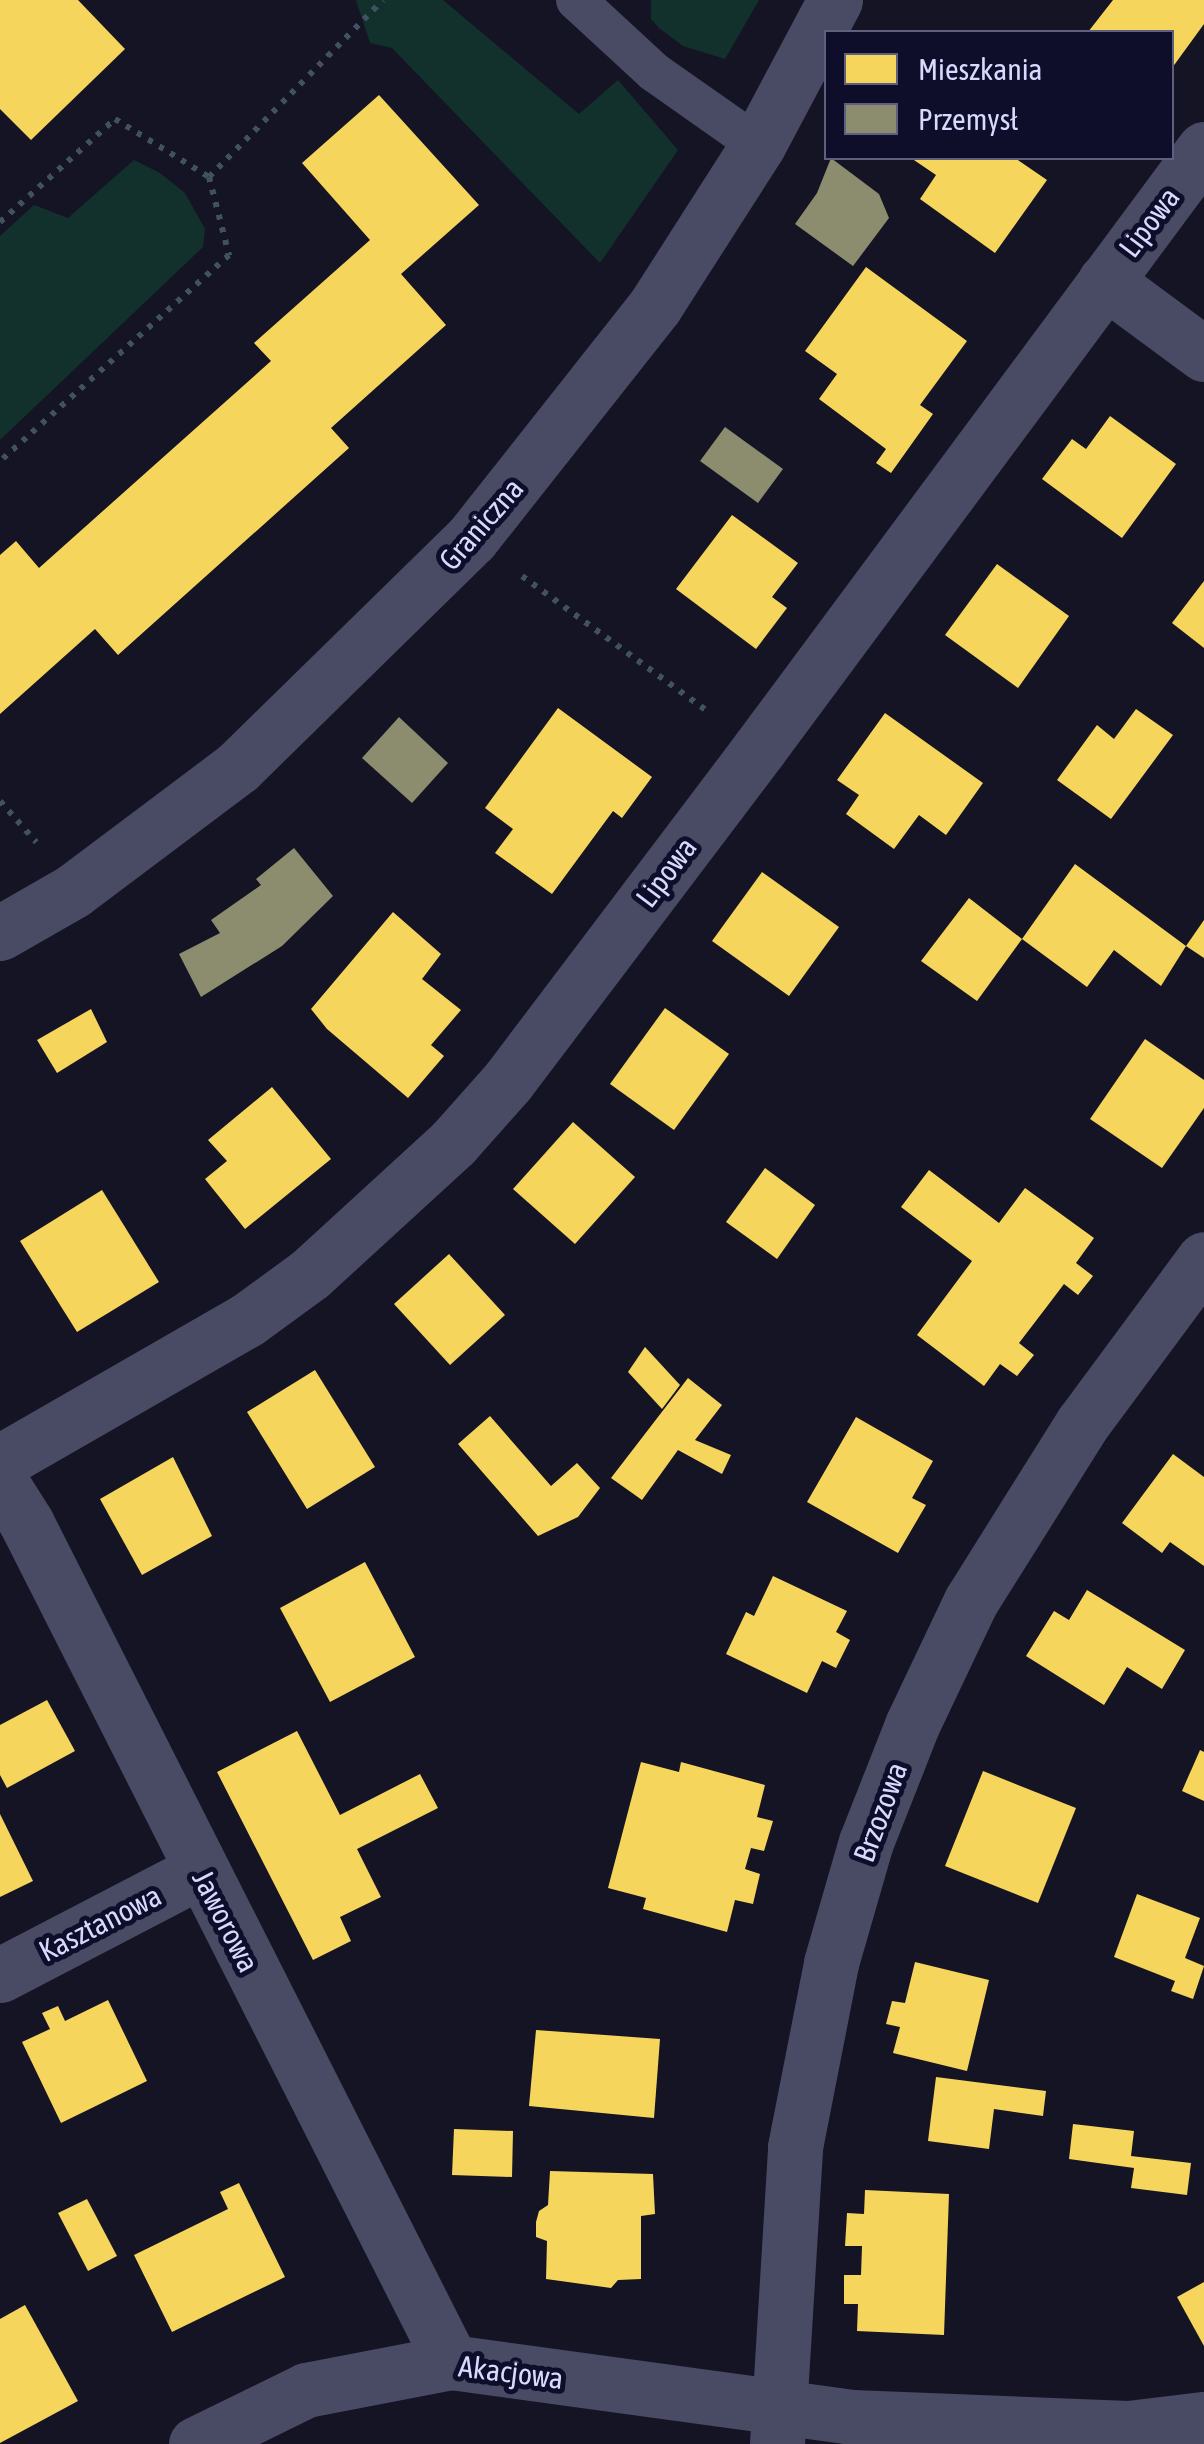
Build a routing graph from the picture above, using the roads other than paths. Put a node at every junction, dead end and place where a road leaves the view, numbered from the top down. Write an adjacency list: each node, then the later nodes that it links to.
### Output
1 (576, 0): 3 (lane)
2 (836, 0): 3 (street, Graniczna)
3 (758, 145): 7 (street, Graniczna)
4 (1204, 149): 5 (street, Lipowa)
5 (1105, 281): 6 (street); 9 (street, Lipowa)
6 (1204, 354)
7 (0, 934)
8 (1204, 1259): 15 (street, Brzozowa)
9 (0, 1462)
10 (0, 1482): 11 (street, Jaworowa)
11 (200, 1872): 12 (street, Kasztanowa); 13 (street, Jaworowa)
12 (0, 1974)
13 (451, 2362): 15 (street, Akacjowa); 16 (street, Akacjowa)
14 (1204, 2419): 15 (street)
15 (778, 2427)
16 (196, 2444)

